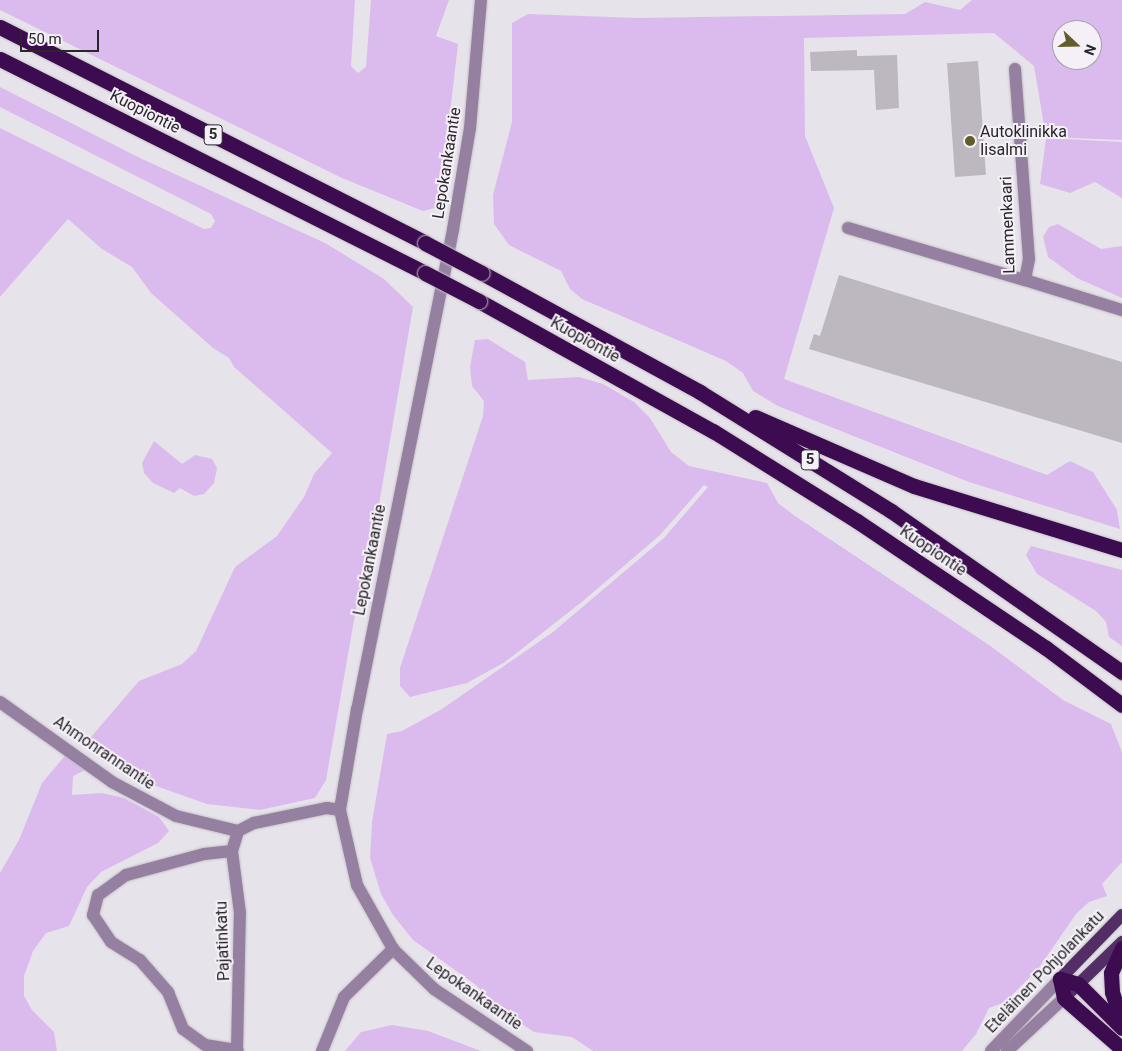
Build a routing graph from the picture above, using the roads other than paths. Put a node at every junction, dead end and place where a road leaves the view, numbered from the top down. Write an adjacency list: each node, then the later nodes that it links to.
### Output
1 (481, 0): 15 (street, Lepokankaantie)
2 (0, 27): 8 (highway, Kuopiontie / 5, bridge)
3 (0, 58): 10 (highway, Kuopiontie / 5, bridge)
4 (1015, 69): 6 (street, Lammenkaari)
5 (848, 228): 6 (street)
6 (1025, 280): 7 (street, Lammenkaari)
7 (1122, 310)
8 (700, 392): 9 (highway); 11 (highway, Kuopiontie / 5)
9 (1122, 550)
10 (1046, 648): 13 (highway, Kuopiontie / 5); 14 (highway)
11 (1122, 672)
12 (0, 702): 16 (street, Ahmonrannantie)
13 (1122, 706)
14 (1122, 717)
15 (340, 810): 16 (street); 21 (street, Lepokankaantie)
16 (238, 831): 17 (street, Pajatinkatu)
17 (232, 851): 28 (street, Pajatinkatu); 28 (street)
18 (1122, 915): 22 (main road, Eteläinen Pohjolankatu)
19 (1122, 942): 23 (main road, Eteläinen Pohjolankatu)
20 (1122, 948): 25 (highway)
21 (393, 949): 29 (street); 30 (street, Lepokankaantie)
22 (1060, 979): 23 (highway); 24 (highway); 31 (street, Eteläinen Pohjolankatu)
23 (1078, 984): 24 (main road, Eteläinen Pohjolankatu); 26 (highway)
24 (1064, 998): 27 (highway); 32 (street, Eteläinen Pohjolankatu)
25 (1122, 1022)
26 (1122, 1028)
27 (1122, 1049)
28 (238, 1050)
29 (322, 1051)
30 (527, 1051)
31 (991, 1051)
32 (1007, 1051)

